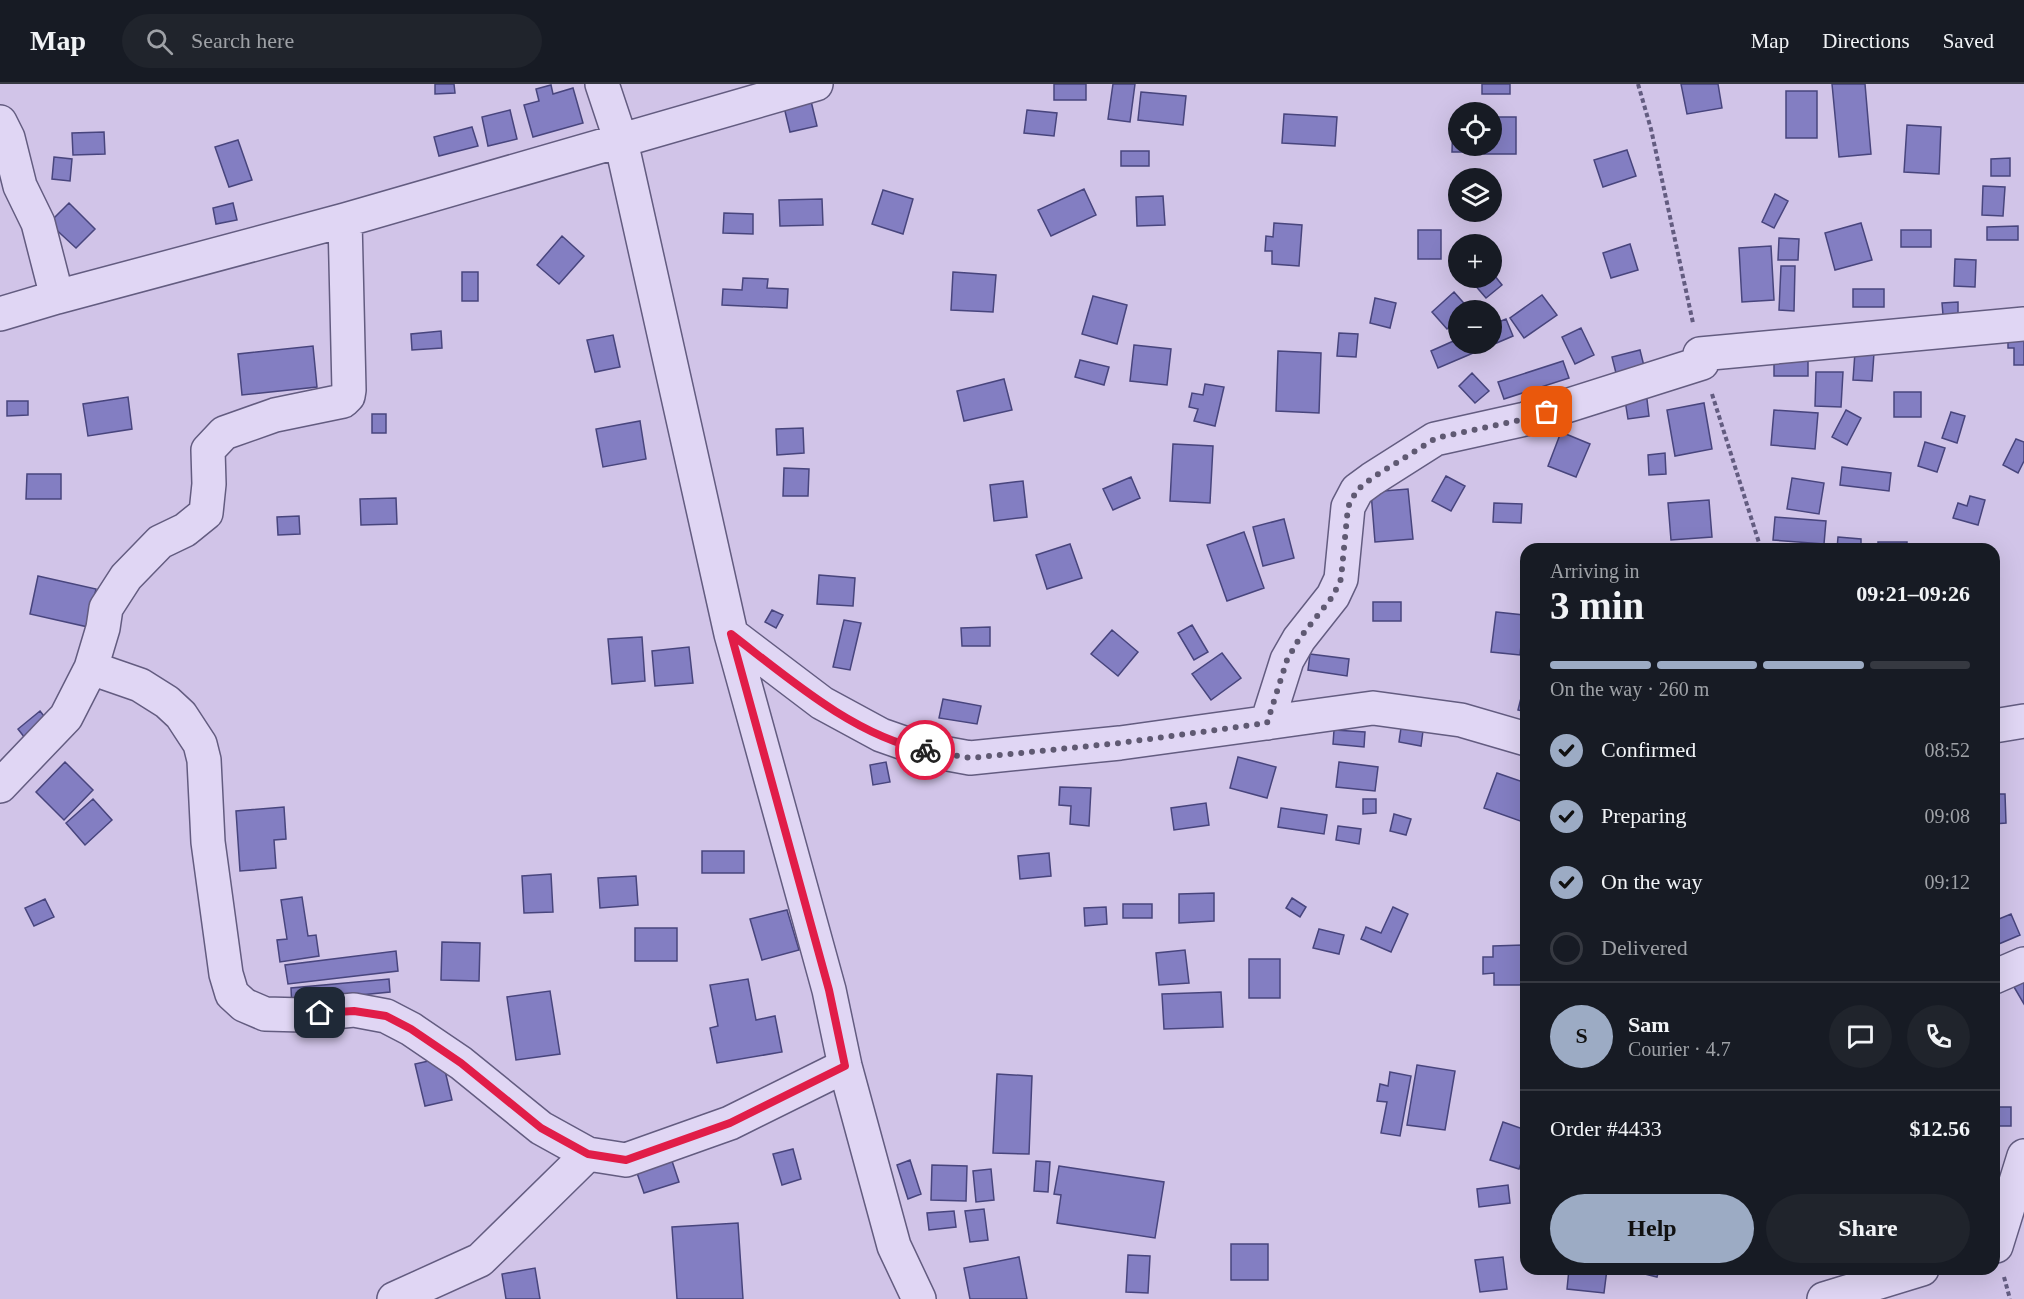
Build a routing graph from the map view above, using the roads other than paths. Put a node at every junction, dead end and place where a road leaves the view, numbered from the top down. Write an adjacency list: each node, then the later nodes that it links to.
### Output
1 (602, 84): 4 (street)
2 (816, 84): 4 (street)
3 (0, 122): 6 (street)
4 (621, 141): 5 (street); 9 (street)
5 (345, 220): 6 (street); 10 (street)
6 (57, 297): 7 (street)
7 (0, 314)
8 (2024, 324): 12 (street)
9 (731, 634): 12 (street); 18 (street)
10 (91, 668): 15 (street); 19 (street)
11 (2024, 721): 13 (street)
12 (1267, 723): 14 (street)
13 (2000, 725)
14 (1520, 737)
15 (0, 786)
16 (2024, 963): 17 (street)
17 (2000, 974)
18 (845, 1066): 19 (street); 24 (street)
19 (588, 1154): 23 (street)
20 (2024, 1156): 21 (street)
21 (2004, 1244)
22 (1902, 1275): 25 (street)
23 (394, 1299)
24 (919, 1299)
25 (1824, 1299)

